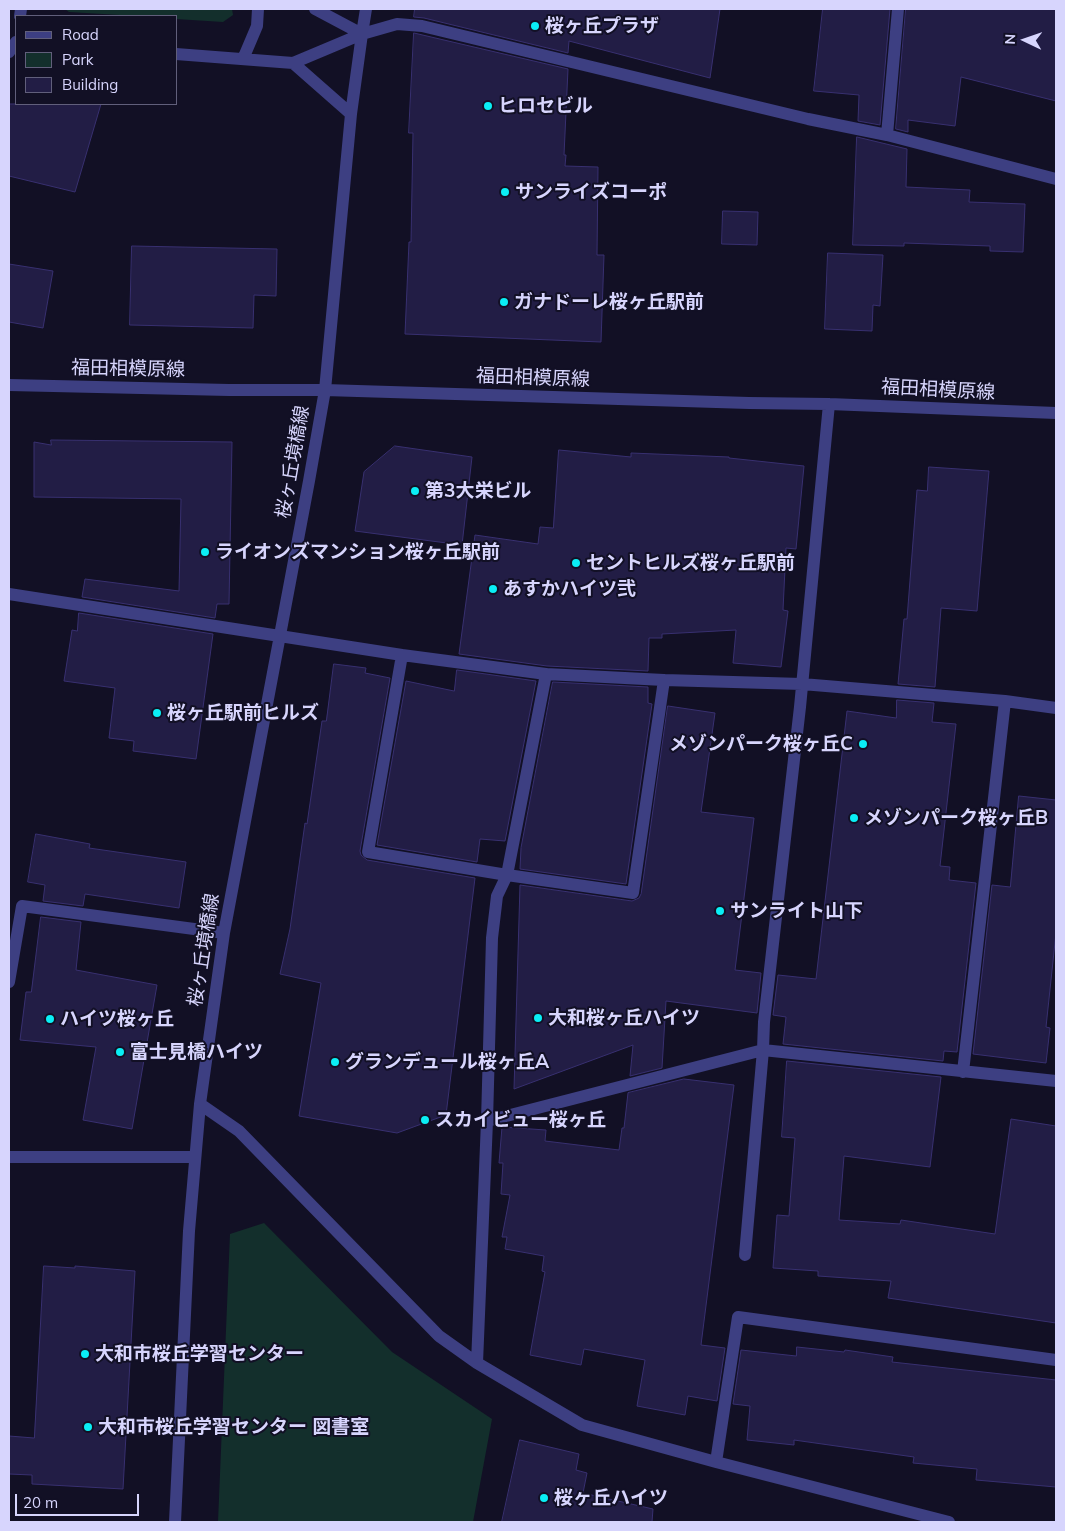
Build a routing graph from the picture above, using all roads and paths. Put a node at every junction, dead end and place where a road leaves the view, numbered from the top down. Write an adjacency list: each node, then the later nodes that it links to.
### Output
1 (258, 9): 7 (street)
2 (315, 9): 5 (street)
3 (366, 9): 5 (street, 桜ヶ丘境橋線)
4 (898, 9): 10 (street)
5 (362, 34): 8 (street); 9 (street, 桜ヶ丘境橋線); 10 (street)
6 (178, 54): 7 (street)
7 (243, 59): 8 (street)
8 (293, 63): 9 (street)
9 (351, 114): 13 (street, 桜ヶ丘境橋線)
10 (886, 135): 11 (street)
11 (1056, 179)
12 (9, 385): 13 (street, 福田相模原線)
13 (324, 390): 14 (street, 福田相模原線); 17 (street, 桜ヶ丘境橋線)
14 (829, 404): 15 (street, 福田相模原線); 21 (street)
15 (1056, 413)
16 (9, 594): 17 (street)
17 (280, 636): 18 (street); 25 (street, 桜ヶ丘境橋線)
18 (402, 655): 19 (street); 24 (street)
19 (546, 674): 20 (street); 24 (street)
20 (664, 680): 21 (street); 24 (street)
21 (802, 684): 22 (street); 27 (street)
22 (1005, 701): 23 (street); 28 (street)
23 (1056, 708)
24 (507, 875): 31 (street)
25 (224, 933): 26 (street); 30 (street, 桜ヶ丘境橋線)
26 (9, 982)
27 (763, 1050): 28 (street); 31 (street); 34 (street)
28 (963, 1072): 29 (street)
29 (1056, 1081)
30 (200, 1104): 33 (street, 桜ヶ丘境橋線); 36 (street)
31 (487, 1121): 36 (street)
32 (9, 1157): 33 (street)
33 (195, 1157): 38 (street, 桜ヶ丘境橋線)
34 (745, 1254)
35 (1056, 1360): 37 (street)
36 (477, 1362): 37 (street)
37 (716, 1462): 39 (street)
38 (175, 1522)
39 (948, 1522)

